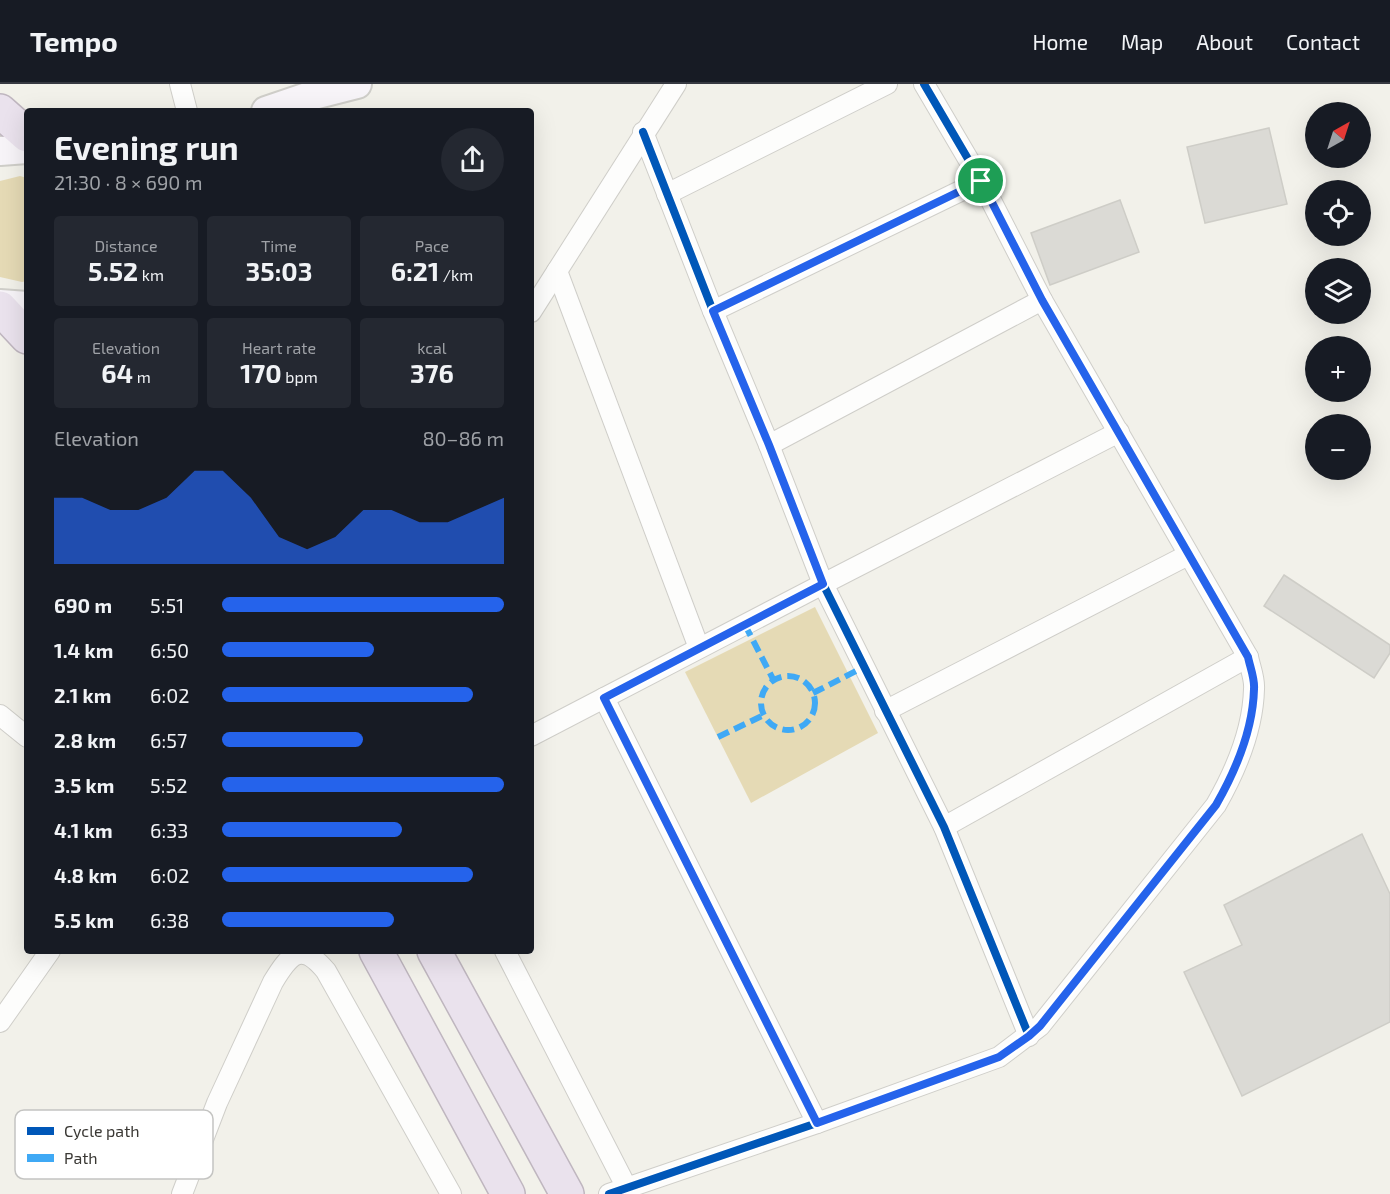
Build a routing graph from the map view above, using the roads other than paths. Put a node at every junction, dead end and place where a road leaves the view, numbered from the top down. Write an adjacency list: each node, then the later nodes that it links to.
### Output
1 (180, 84): 8 (street)
2 (357, 84): 7 (street)
3 (365, 84): 7 (street)
4 (676, 84): 12 (street)
5 (887, 84): 16 (street)
6 (924, 84): 15 (street)
7 (309, 97): 9 (street)
8 (186, 108)
9 (275, 108)
10 (0, 111): 11 (highway)
11 (24, 132)
12 (644, 132): 16 (street); 17 (street)
13 (24, 148): 14 (street)
14 (0, 151)
15 (981, 181): 18 (street); 22 (street)
16 (667, 194): 22 (street)
17 (557, 271): 21 (street); 28 (street)
18 (1042, 300): 24 (street); 25 (street)
19 (0, 306): 20 (street); 23 (highway)
20 (24, 306)
21 (534, 307)
22 (713, 311): 25 (street)
23 (24, 334)
24 (1119, 432): 26 (street); 27 (street)
25 (769, 445): 27 (street)
26 (1188, 555): 29 (street); 31 (street)
27 (823, 584): 28 (street); 31 (street)
28 (699, 648): 30 (street)
29 (1248, 657): 35 (street); 43 (street)
30 (604, 698): 33 (street); 45 (street)
31 (885, 711): 35 (street)
32 (0, 715): 34 (street)
33 (534, 734)
34 (24, 735)
35 (944, 827): 43 (street)
36 (48, 954): 42 (street)
37 (295, 954): 44 (street)
38 (308, 954): 49 (street)
39 (378, 954): 50 (highway)
40 (436, 954): 51 (highway)
41 (506, 954): 47 (street)
42 (0, 1022)
43 (1029, 1036): 45 (street)
44 (213, 1113)
45 (817, 1123): 47 (street)
46 (188, 1179): 48 (street)
47 (622, 1192)
48 (182, 1194)
49 (451, 1194)
50 (508, 1194)
51 (567, 1194)

